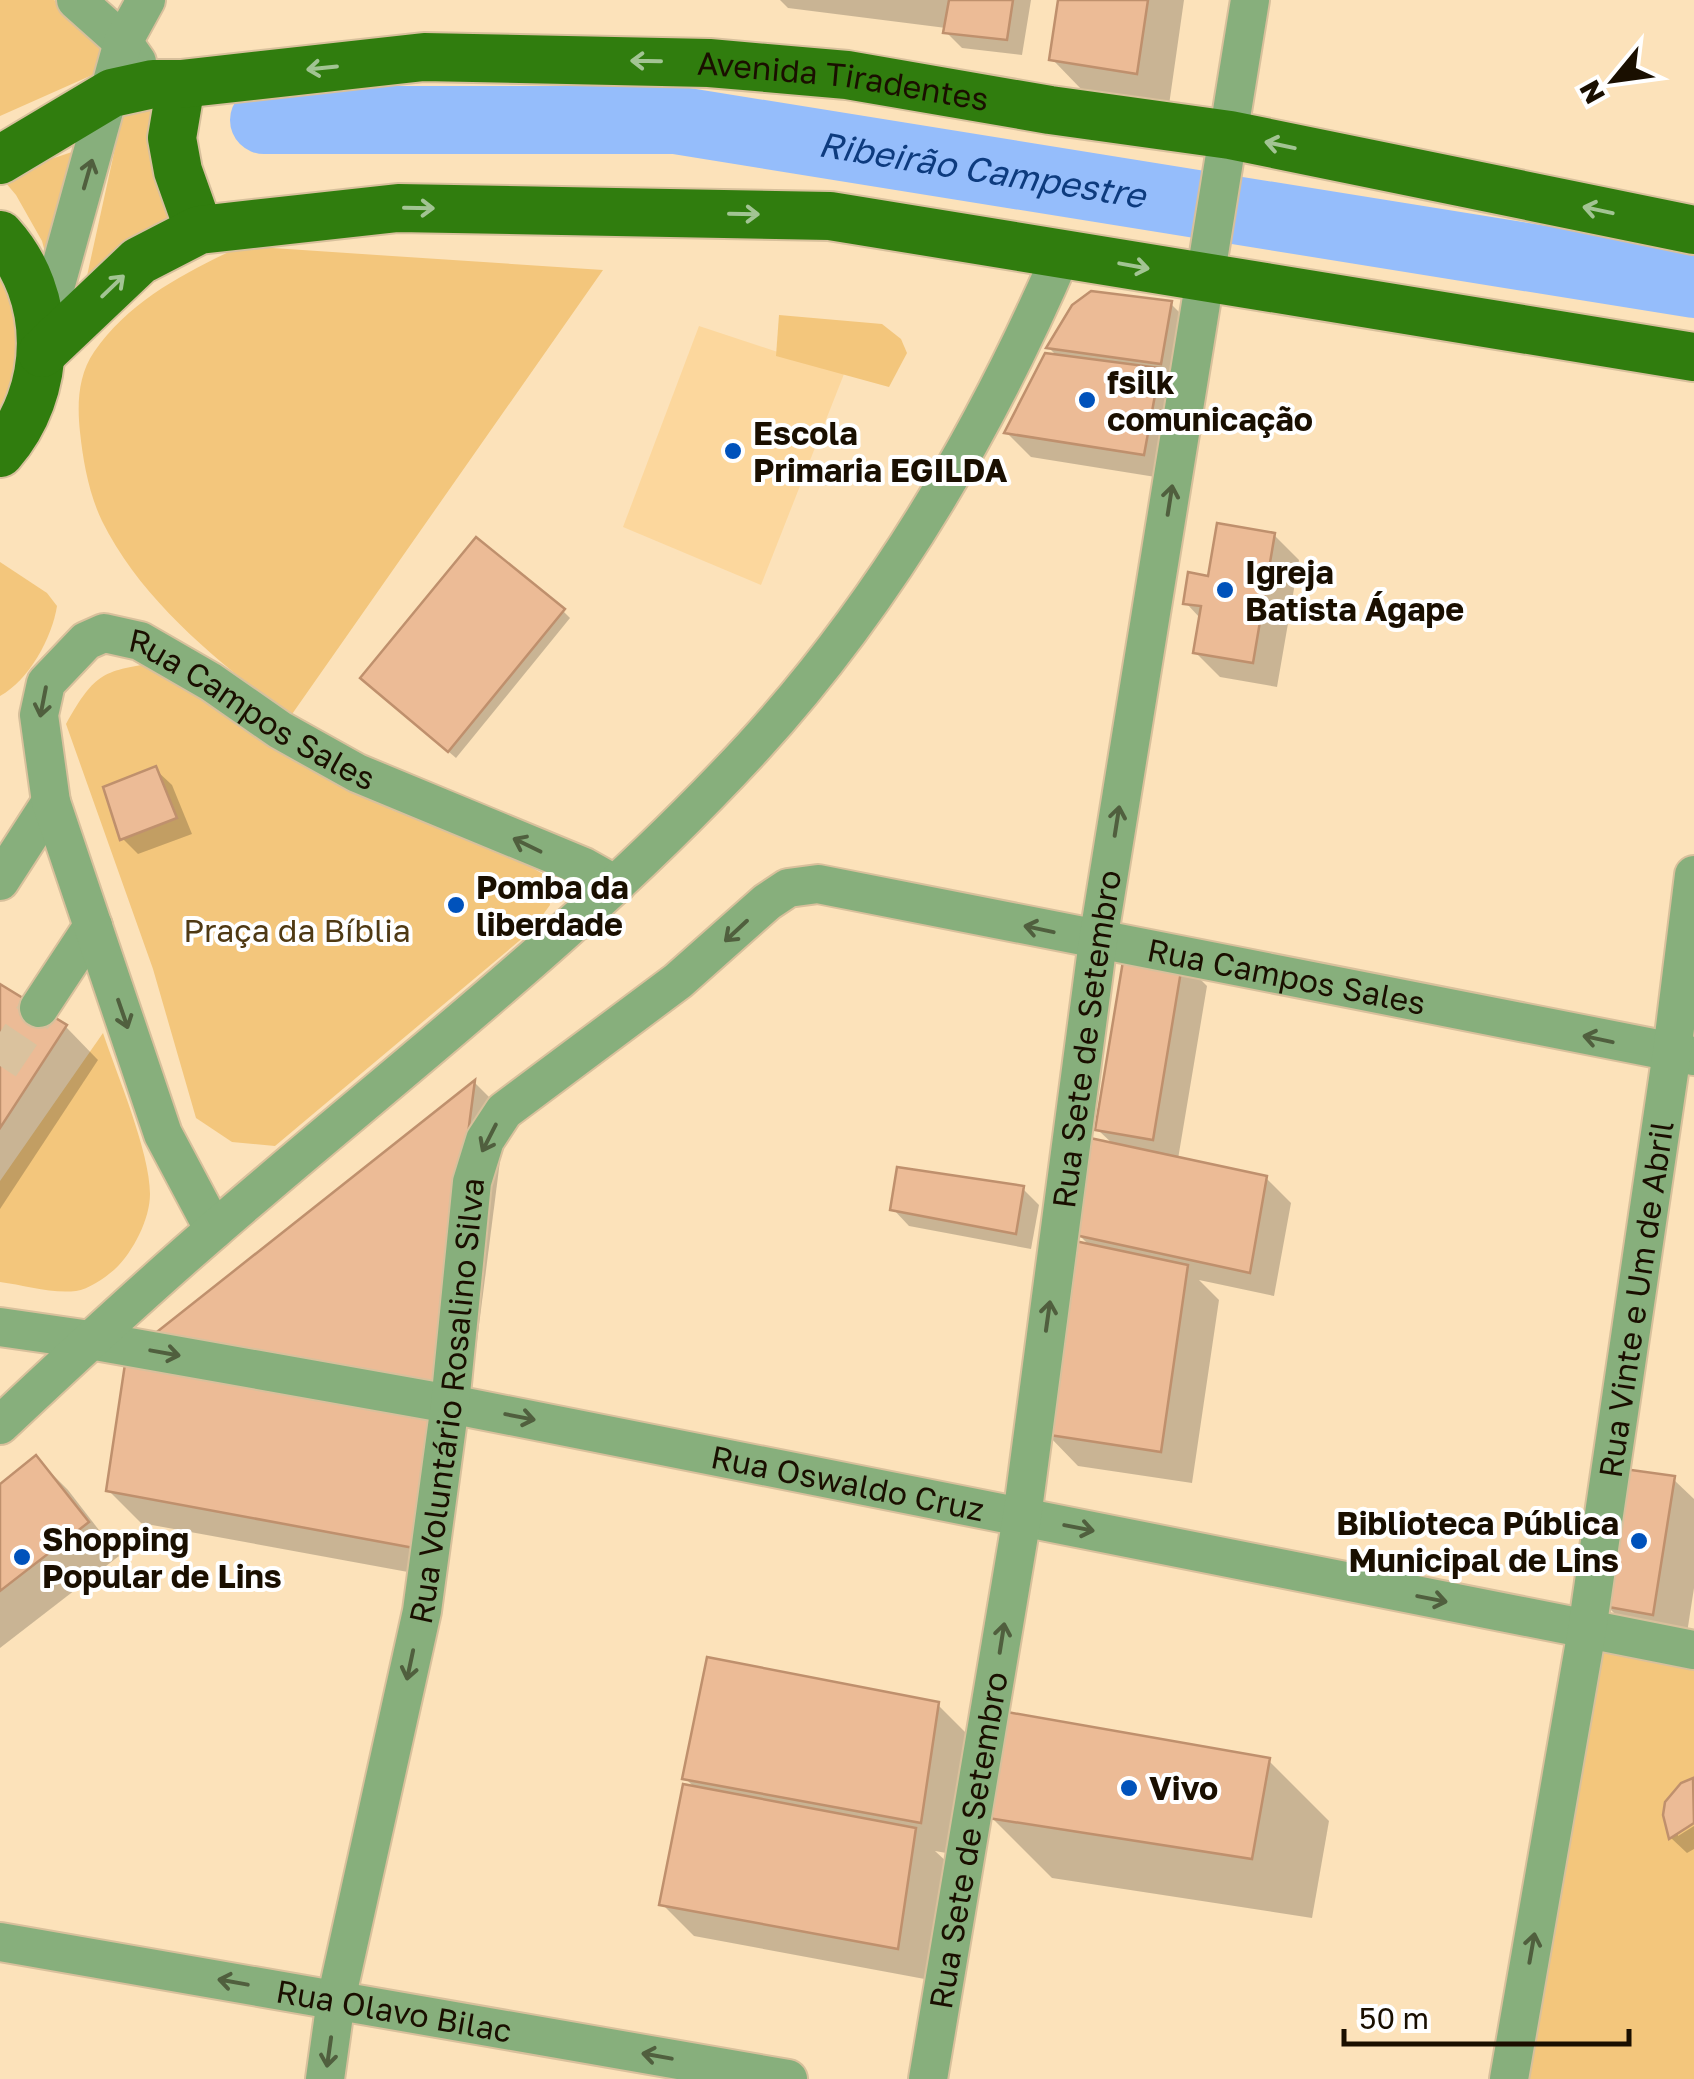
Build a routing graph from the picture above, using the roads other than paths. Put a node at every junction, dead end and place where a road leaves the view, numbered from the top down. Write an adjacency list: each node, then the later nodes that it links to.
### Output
1 (76, 0): 4 (street)
2 (146, 0): 4 (street)
3 (1250, 0): 6 (street, Rua Sete de Setembro)
4 (123, 42): 5 (street)
5 (148, 87): 6 (main road, Avenida Tiradentes, one-way to 5); 7 (main road, Avenida Tiradentes); 8 (main road); 13 (street, one-way to 5)
6 (1228, 149): 9 (main road, Avenida Tiradentes, one-way to 6); 12 (street, Rua Sete de Setembro)
7 (0, 160)
8 (199, 230): 11 (main road, one-way to 11); 13 (main road, one-way to 8)
9 (1694, 230)
10 (0, 234): 13 (main road)
11 (1062, 253): 12 (main road, one-way to 12); 20 (street)
12 (1208, 263): 14 (main road); 22 (street, Rua Sete de Setembro, one-way to 12)
13 (42, 344): 15 (main road)
14 (1694, 357)
15 (0, 453)
16 (51, 802): 18 (street); 20 (street, Rua Campos Sales, one-way to 16); 21 (street, Rua Campos Sales)
17 (1694, 875): 24 (street, Rua Vinte e Um de Abril)
18 (0, 881)
19 (818, 884): 22 (street, Rua Campos Sales, one-way to 19); 28 (street, Rua Voluntário Rosalino Silva, one-way to 28)
20 (616, 885): 25 (street)
21 (93, 926): 23 (street); 25 (street, Rua Campos Sales, one-way to 25)
22 (1098, 942): 24 (street, Rua Campos Sales, one-way to 22); 30 (street, Rua Sete de Setembro, one-way to 22)
23 (39, 1008)
24 (1683, 1054): 31 (street, Rua Vinte e Um de Abril)
25 (214, 1230): 27 (street)
26 (0, 1327): 27 (street, Rua Oswaldo Cruz)
27 (90, 1340): 28 (street, Rua Oswaldo Cruz, one-way to 28); 29 (street)
28 (450, 1404): 30 (street, Rua Oswaldo Cruz, one-way to 30); 34 (street, Rua Voluntário Rosalino Silva, one-way to 34)
29 (0, 1425)
30 (1022, 1516): 31 (street, Rua Oswaldo Cruz, one-way to 31); 37 (street, Rua Sete de Setembro, one-way to 30)
31 (1586, 1630): 32 (street, Rua Oswaldo Cruz); 38 (street, Rua Vinte e Um de Abril, one-way to 31)
32 (1694, 1650)
33 (0, 1942): 34 (street, Rua Olavo Bilac, one-way to 33)
34 (336, 2000): 35 (street, Rua Voluntário Rosalino Silva, one-way to 35); 36 (street, Rua Olavo Bilac, one-way to 34)
35 (325, 2079)
36 (788, 2079)
37 (928, 2079)
38 (1509, 2079)

